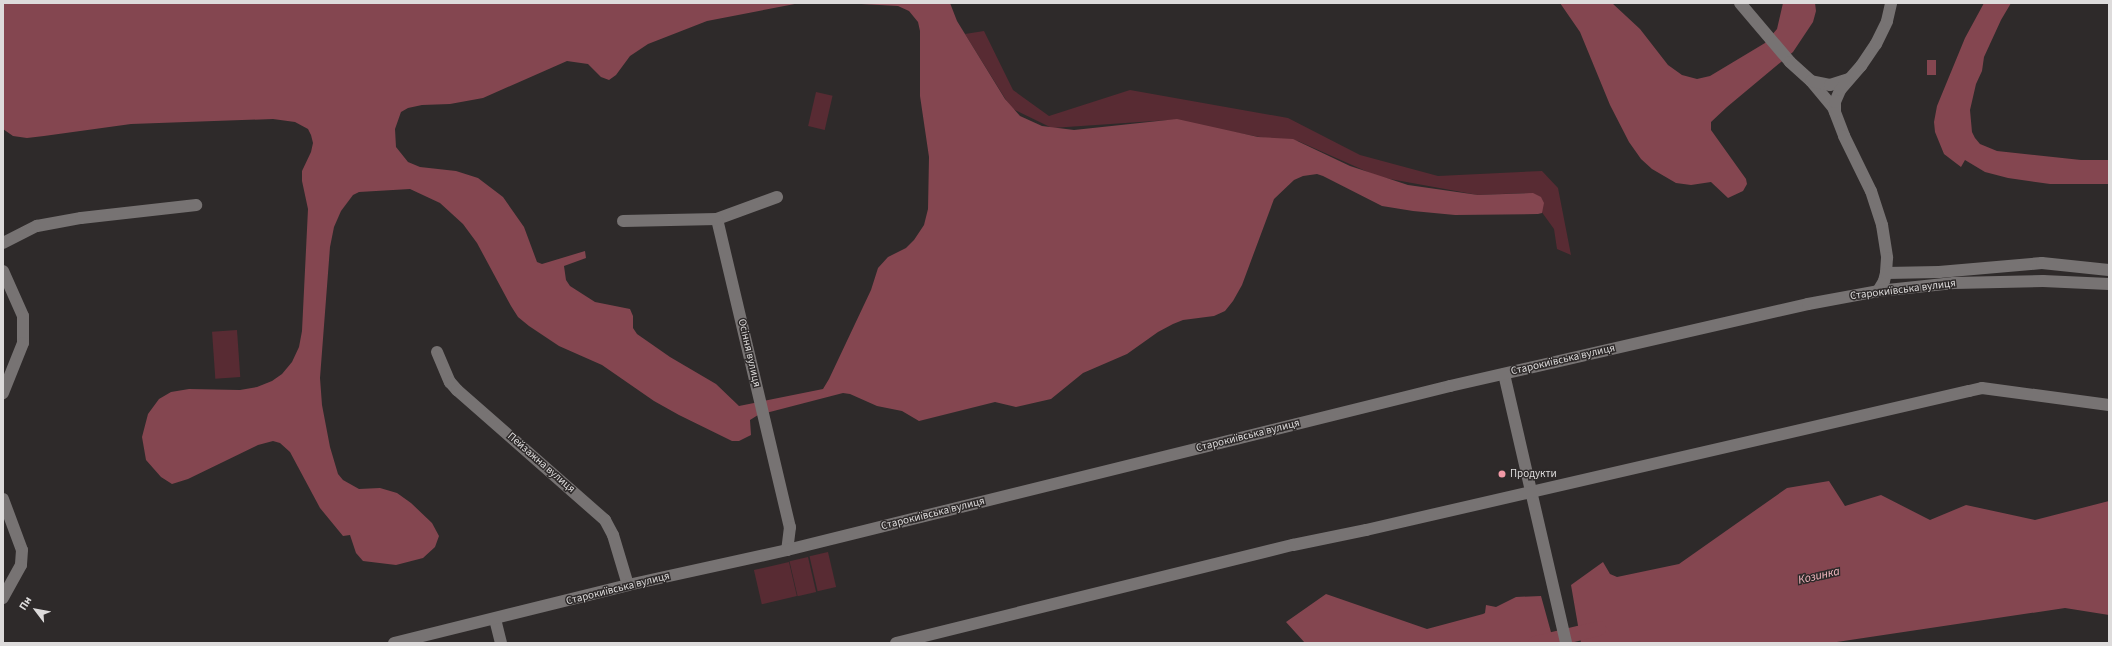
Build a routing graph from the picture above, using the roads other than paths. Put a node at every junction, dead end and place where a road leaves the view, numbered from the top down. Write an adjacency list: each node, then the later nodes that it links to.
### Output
1 (1740, 3): 3 (street)
2 (1891, 3): 4 (street)
3 (1807, 78): 4 (street); 5 (street)
4 (1848, 79): 5 (street)
5 (1840, 126): 13 (street)
6 (777, 197): 8 (street)
7 (196, 205): 10 (street)
8 (717, 219): 9 (street); 22 (street, Осіння вулиця)
9 (623, 221)
10 (3, 242)
11 (2109, 270): 13 (street)
12 (3, 271): 18 (street)
13 (1886, 273): 15 (street)
14 (2109, 284): 15 (street, Старокиївська вулиця)
15 (1878, 291): 17 (street, Старокиївська вулиця)
16 (437, 352): 23 (street, Пейзажна вулиця)
17 (1504, 374): 20 (street); 22 (street, Старокиївська вулиця)
18 (3, 393)
19 (2109, 405): 20 (street)
20 (1531, 492): 28 (street); 29 (street)
21 (3, 499): 24 (street)
22 (787, 550): 23 (street, Старокиївська вулиця)
23 (628, 585): 25 (street, Старокиївська вулиця)
24 (3, 598)
25 (495, 619): 26 (street, Старокиївська вулиця); 27 (street)
26 (394, 643)
27 (501, 643)
28 (896, 643)
29 (1566, 643)

